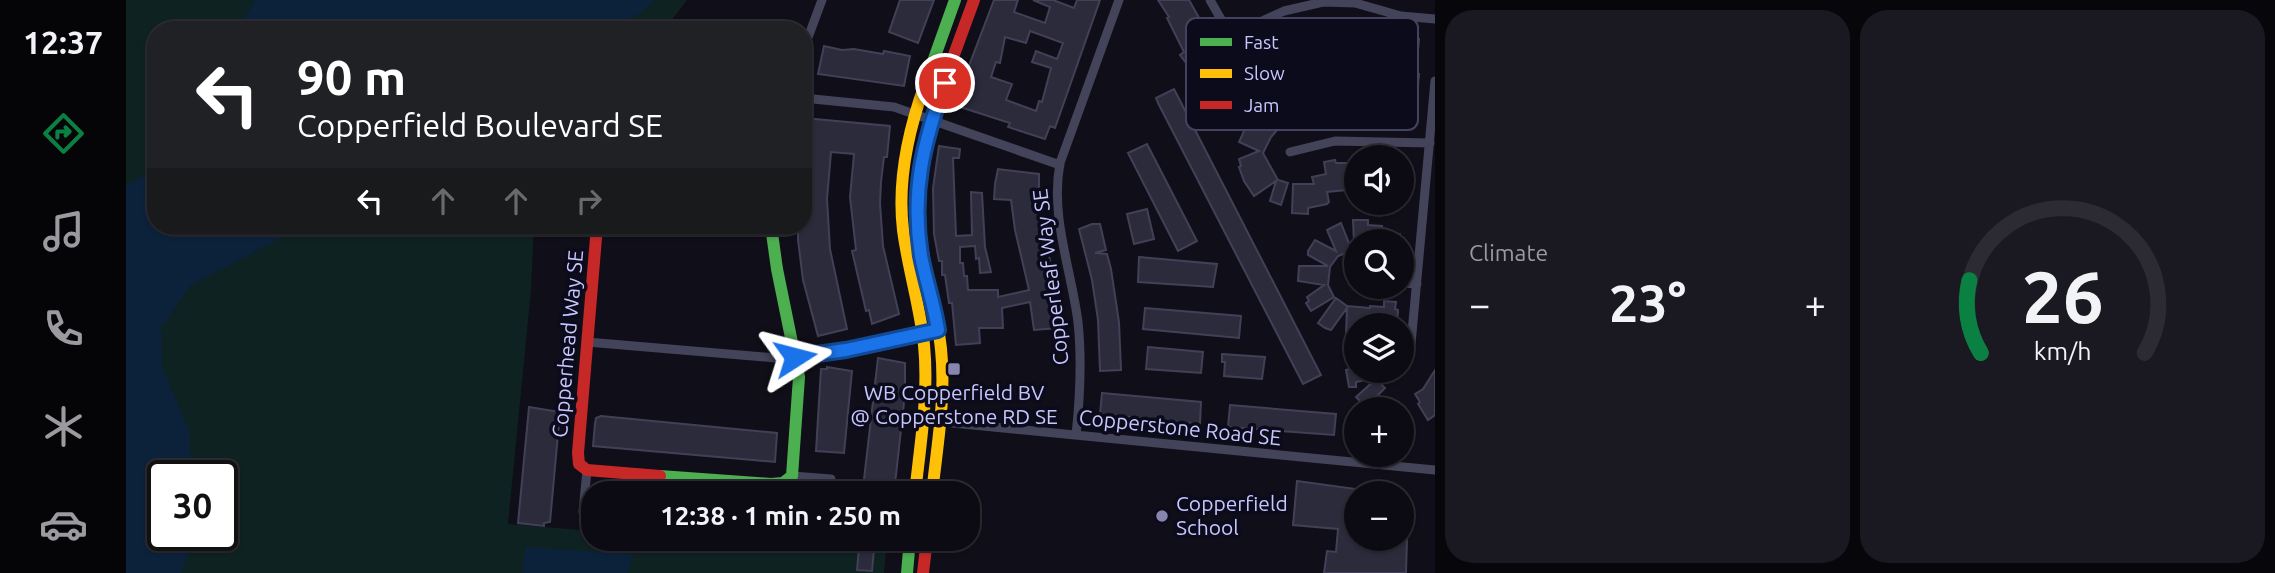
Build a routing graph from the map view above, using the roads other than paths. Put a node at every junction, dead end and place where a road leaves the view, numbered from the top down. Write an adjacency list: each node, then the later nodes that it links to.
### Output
1 (821, 0): 9 (street)
2 (955, 0): 12 (street)
3 (974, 0): 13 (street)
4 (1119, 0): 16 (street, Copperleaf Way SE)
5 (1210, 0): 6 (street)
6 (1220, 18)
7 (1269, 18): 8 (street)
8 (1435, 19)
9 (812, 26)
10 (1435, 81): 14 (street)
11 (812, 98): 12 (street)
12 (916, 115): 13 (street); 23 (street)
13 (931, 121): 16 (street); 22 (street)
14 (1430, 143): 15 (street); 20 (street)
15 (1290, 152)
16 (1060, 165): 28 (street, Copperleaf Way SE)
17 (596, 235): 24 (street, Copperhead Way SE)
18 (772, 235): 25 (street)
19 (1414, 284): 20 (street)
20 (1417, 284): 21 (street)
21 (1414, 314)
22 (938, 330): 23 (street); 27 (street)
23 (923, 333): 25 (street); 26 (street)
24 (587, 342): 25 (street); 29 (street, Copperhead Way SE)
25 (795, 357): 31 (street)
26 (922, 420): 27 (street, Copperstone Road SE); 34 (street)
27 (940, 422): 28 (street, Copperstone Road SE); 35 (street)
28 (1076, 435): 30 (street, Copperstone Road SE)
29 (587, 470): 31 (street); 33 (street)
30 (1435, 470)
31 (792, 476): 32 (street)
32 (831, 480)
33 (586, 481)
34 (916, 481)
35 (933, 481)
36 (909, 551): 38 (street)
37 (926, 551): 39 (street)
38 (907, 573)
39 (923, 573)

